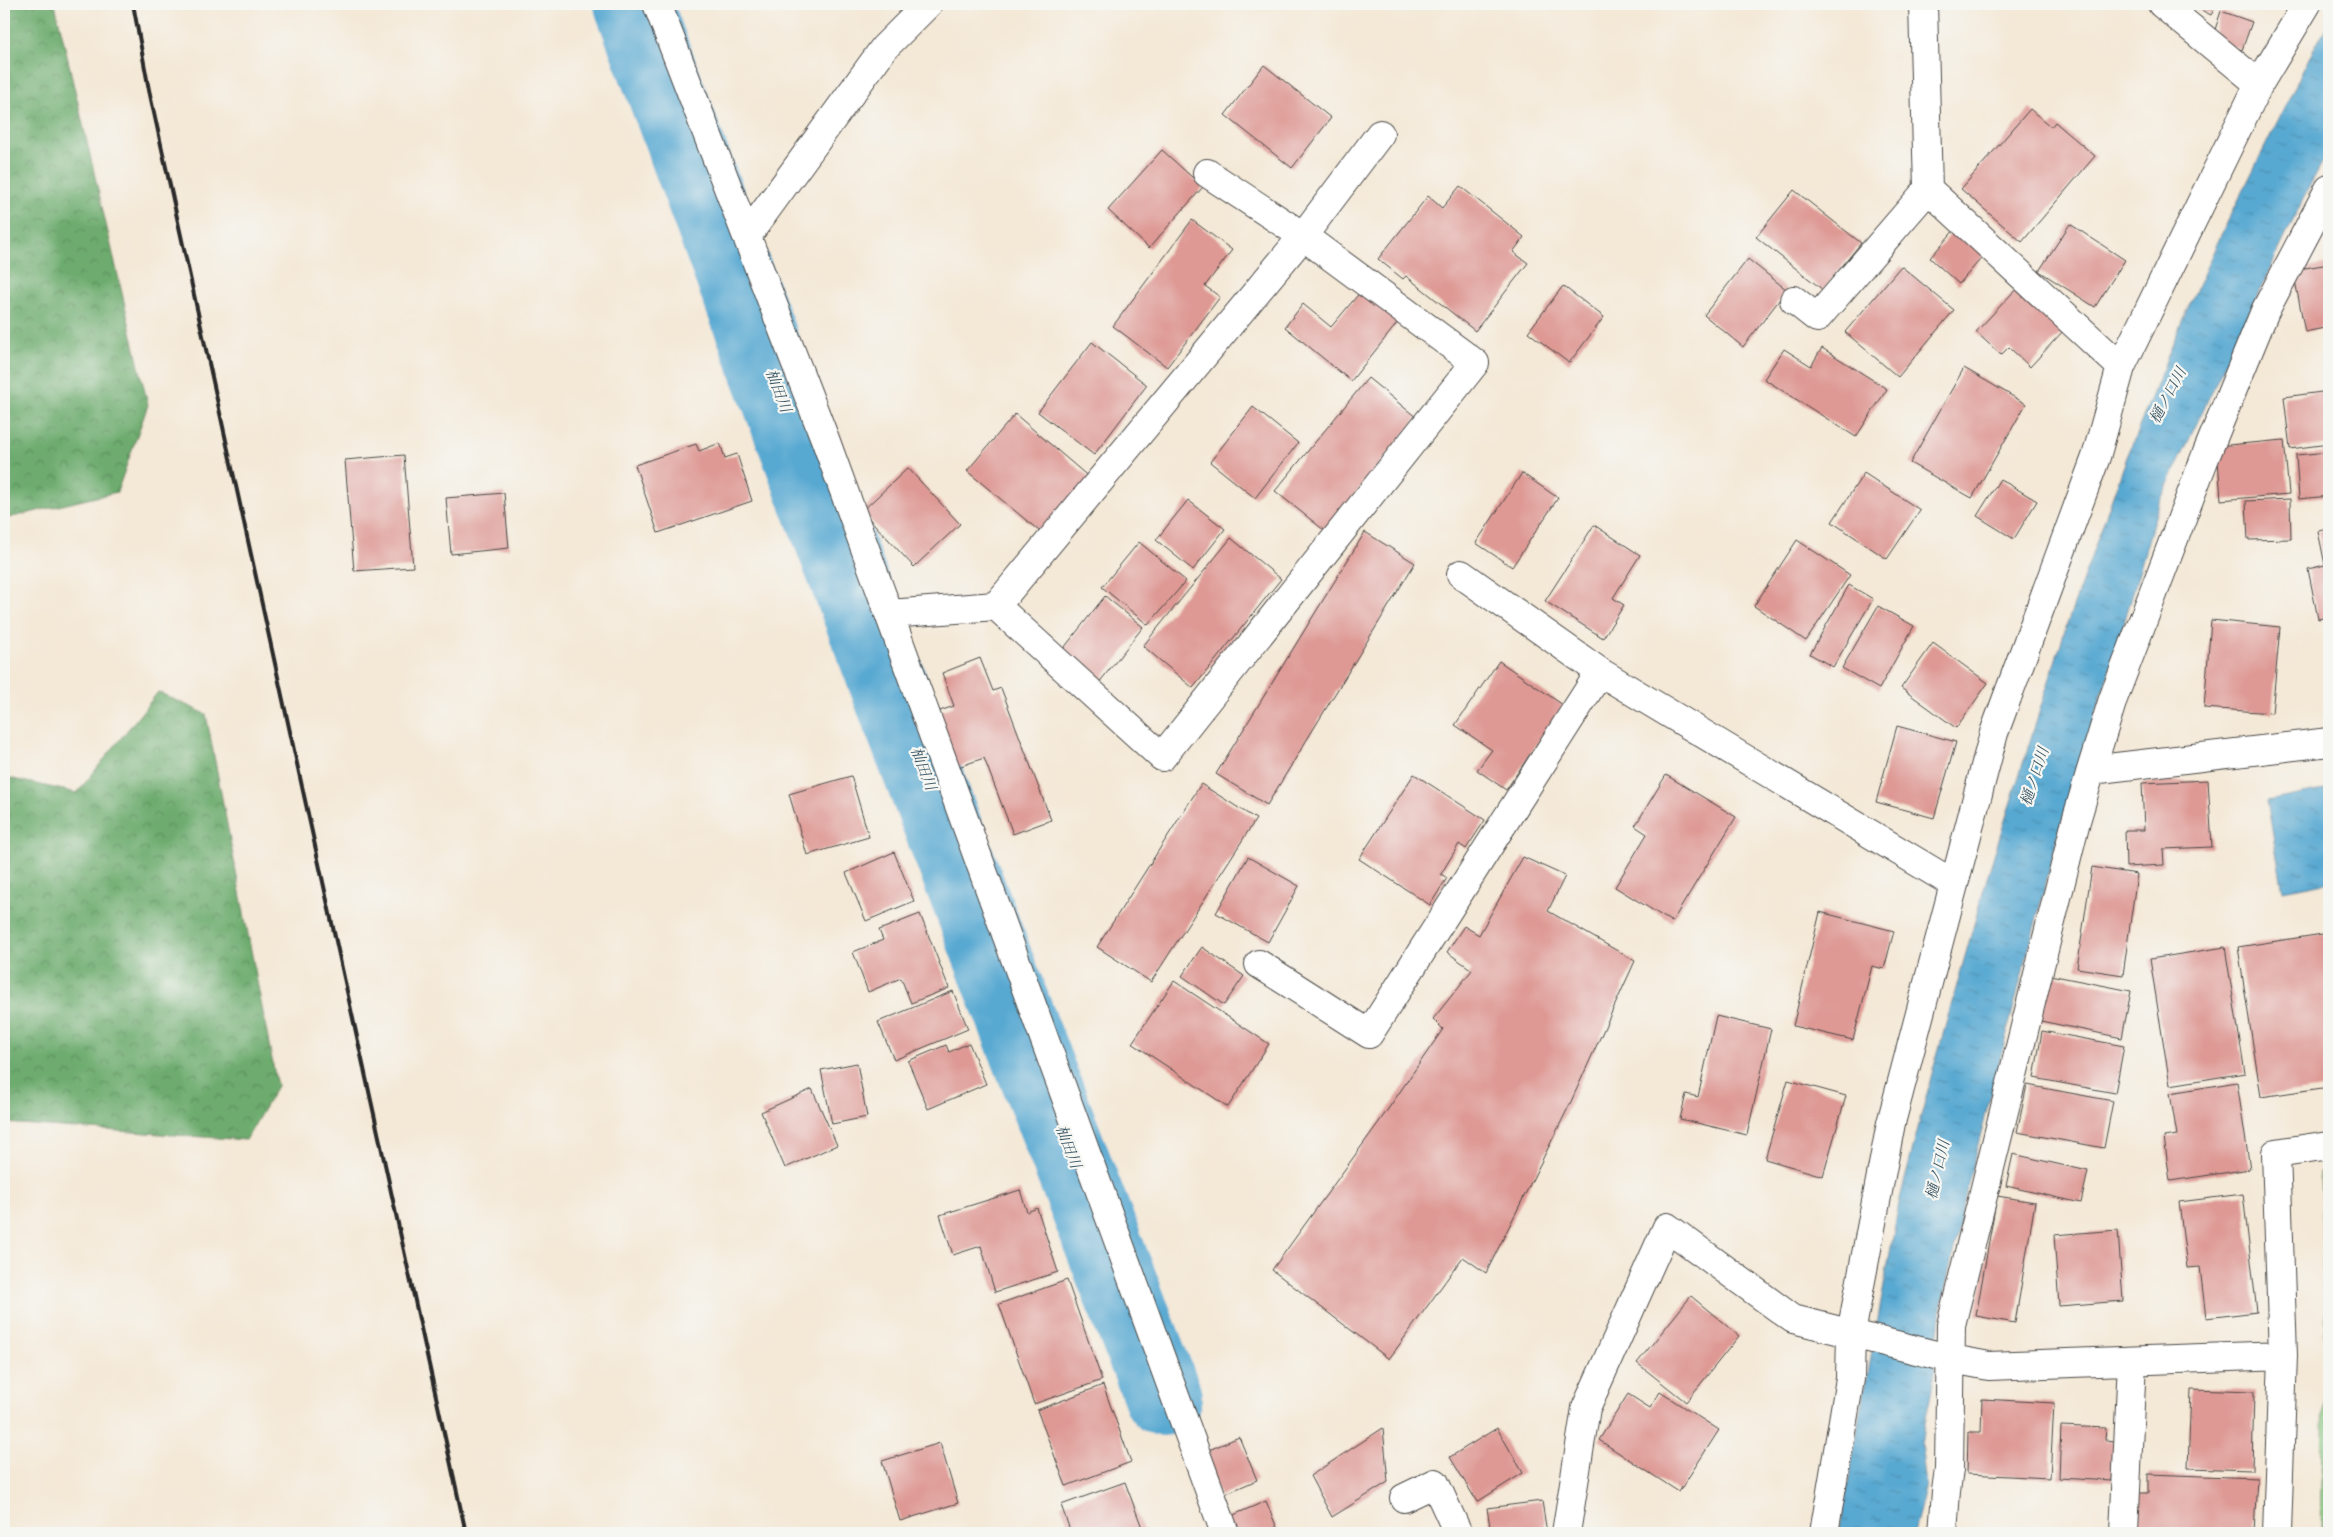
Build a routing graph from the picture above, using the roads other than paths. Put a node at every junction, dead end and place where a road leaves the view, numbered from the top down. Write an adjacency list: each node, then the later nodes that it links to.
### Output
1 (657, 4): 11 (street)
2 (928, 4): 11 (street)
3 (1923, 4): 9 (street)
4 (2162, 4): 6 (street)
5 (2307, 4): 6 (street)
6 (2259, 84): 14 (street)
7 (1380, 134): 12 (street)
8 (1207, 173): 12 (street)
9 (1928, 189): 13 (street); 14 (street)
10 (2329, 189): 20 (street)
11 (747, 236): 17 (street)
12 (1303, 236): 16 (street); 16 (street)
13 (1794, 300)
14 (2121, 367): 21 (street)
15 (1461, 574): 18 (street)
16 (996, 606): 17 (street)
17 (889, 614): 29 (street)
18 (1600, 672): 21 (street); 22 (street)
19 (2329, 742): 20 (street)
20 (2091, 770): 26 (street)
21 (1954, 884): 24 (street)
22 (1259, 964)
23 (2329, 1145): 25 (street)
24 (1862, 1335): 26 (street); 31 (street); 32 (street)
25 (2283, 1355): 27 (street); 35 (street)
26 (1942, 1356): 27 (street); 33 (street)
27 (2132, 1361): 34 (street)
28 (1404, 1498): 30 (street)
29 (1224, 1533)
30 (1458, 1533)
31 (1566, 1533)
32 (1824, 1533)
33 (1943, 1533)
34 (2124, 1533)
35 (2278, 1533)

